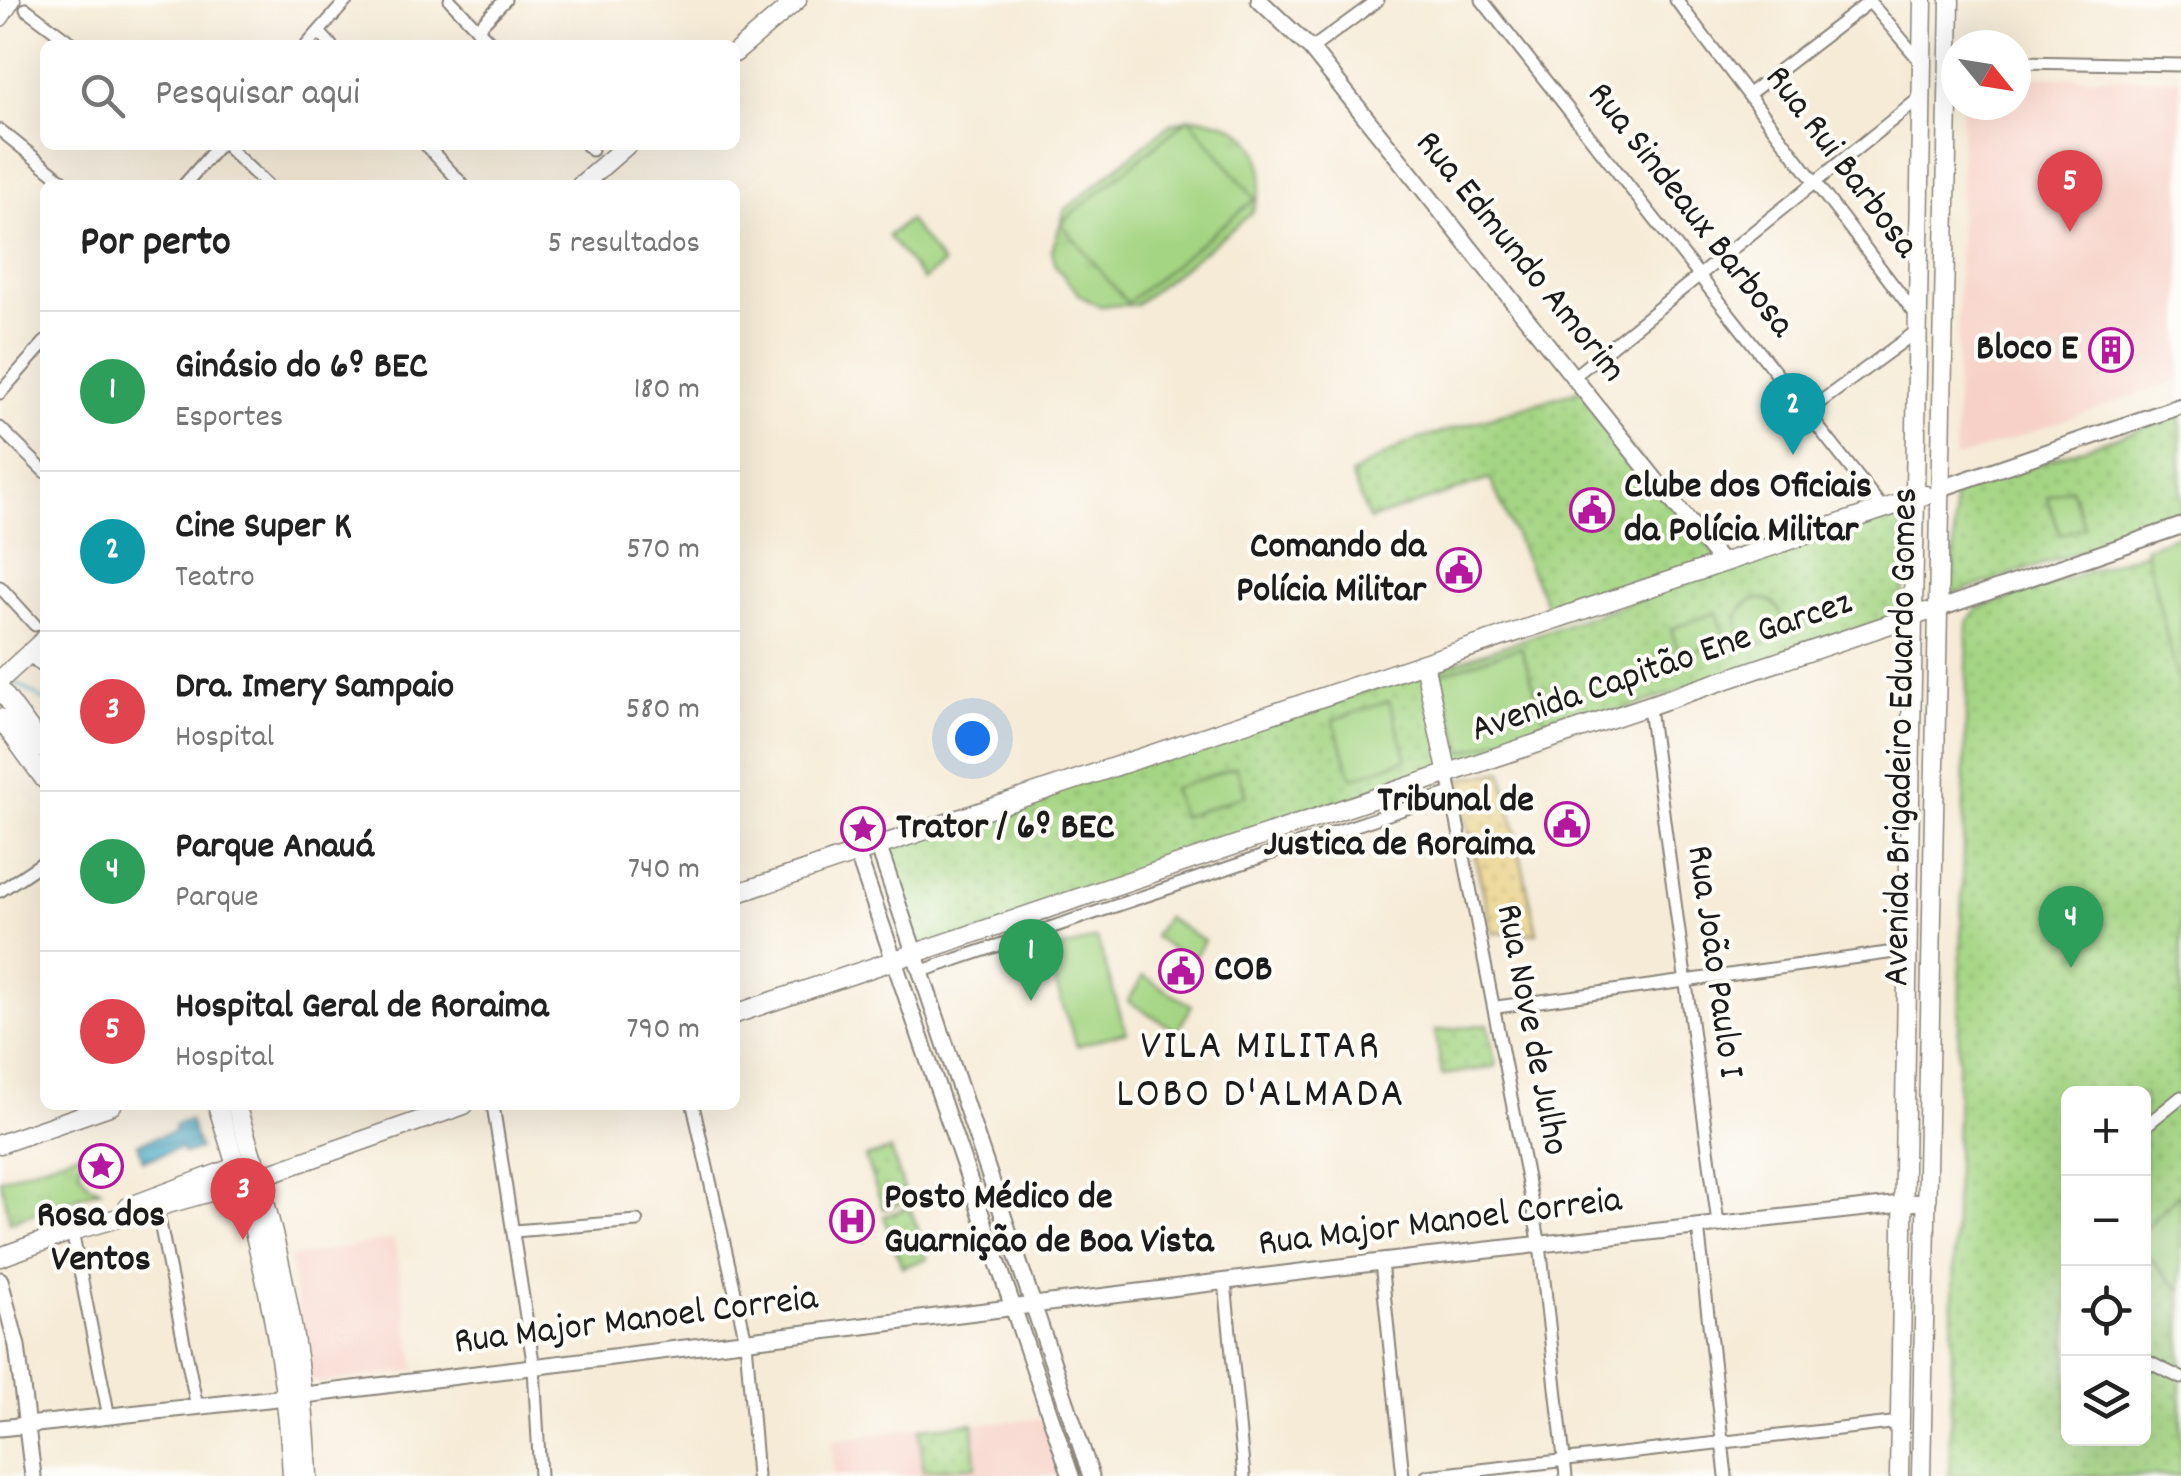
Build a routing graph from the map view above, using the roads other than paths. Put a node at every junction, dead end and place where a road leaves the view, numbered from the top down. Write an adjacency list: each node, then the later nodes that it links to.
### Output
1 (346, 0): 16 (street)
2 (450, 0): 14 (street)
3 (505, 0): 14 (street)
4 (797, 0): 21 (main road)
5 (1259, 0): 22 (street, Rua Edmundo Amorim)
6 (1378, 0): 22 (street)
7 (1482, 0): 44 (street, Rua Sindeaux Barbosa)
8 (1676, 0): 26 (street, Rua Rui Barbosa)
9 (1923, 0): 23 (main road, Avenida Brigadeiro Eduardo Gomes)
10 (1950, 0): 15 (main road, Avenida Brigadeiro Eduardo Gomes)
11 (1868, 1): 23 (street); 26 (street)
12 (18, 5): 13 (main road); 17 (street)
13 (0, 16)
14 (477, 29): 20 (street)
15 (1951, 30)
16 (319, 32): 18 (street); 19 (street)
17 (67, 40)
18 (312, 40)
19 (327, 40)
20 (488, 40)
21 (740, 49)
22 (1311, 49): 47 (street, Rua Edmundo Amorim)
23 (1921, 62): 27 (main road, Avenida Brigadeiro Eduardo Gomes)
24 (2031, 62): 25 (street)
25 (2181, 65)
26 (1750, 94): 39 (street, Rua Rui Barbosa)
27 (1921, 97): 39 (street); 40 (main road, Avenida Brigadeiro Eduardo Gomes)
28 (1950, 120): 41 (main road, Avenida Brigadeiro Eduardo Gomes)
29 (0, 130): 34 (street)
30 (214, 150): 35 (street)
31 (222, 150): 36 (street)
32 (431, 150): 37 (street)
33 (622, 150): 38 (main road)
34 (62, 180)
35 (188, 180)
36 (261, 180)
37 (459, 180)
38 (586, 180)
39 (1818, 180): 44 (street); 45 (street, Rua Rui Barbosa)
40 (1918, 218): 41 (main road); 42 (main road, Avenida Brigadeiro Eduardo Gomes)
41 (1945, 218): 43 (main road, Avenida Brigadeiro Eduardo Gomes)
42 (1916, 261): 43 (main road); 45 (main road, Avenida Brigadeiro Eduardo Gomes)
43 (1942, 269): 53 (main road, Avenida Brigadeiro Eduardo Gomes)
44 (1700, 276): 47 (street); 50 (street, Rua Sindeaux Barbosa)
45 (1917, 324): 50 (street); 54 (main road, Avenida Brigadeiro Eduardo Gomes)
46 (40, 348): 48 (street)
47 (1573, 377): 57 (street, Rua Edmundo Amorim)
48 (0, 394)
49 (2181, 406): 53 (street, Avenida Capitão Ene Garcez)
50 (1808, 411): 55 (street, Rua Sindeaux Barbosa)
51 (0, 428): 52 (street)
52 (40, 467)
53 (1939, 489): 54 (main road, Avenida Capitão Ene Garcez); 59 (main road, Avenida Brigadeiro Eduardo Gomes)
54 (1916, 498): 55 (main road, Avenida Capitão Ene Garcez); 60 (main road, Avenida Brigadeiro Eduardo Gomes)
55 (1883, 509): 57 (main road, Avenida Capitão Ene Garcez)
56 (2181, 526): 59 (street, Avenida Capitão Ene Garcez)
57 (1722, 563): 63 (main road, Avenida Capitão Ene Garcez)
58 (0, 587): 61 (street)
59 (1940, 608): 60 (main road, Avenida Capitão Ene Garcez); 97 (main road, Avenida Brigadeiro Eduardo Gomes)
60 (1916, 616): 67 (main road, Avenida Capitão Ene Garcez); 77 (main road, Avenida Brigadeiro Eduardo Gomes)
61 (40, 632): 62 (main road)
62 (25, 657): 64 (street); 65 (main road)
63 (1424, 663): 71 (main road, Avenida Capitão Ene Garcez); 72 (main road, Avenida Capitão Ene Garcez)
64 (40, 665)
65 (0, 680)
66 (0, 690): 69 (main road)
67 (1649, 708): 71 (main road, Avenida Capitão Ene Garcez); 80 (street, Rua João Paulo I)
68 (0, 718): 70 (main road)
69 (40, 743)
70 (40, 773)
71 (1450, 784): 79 (main road, Avenida Capitão Ene Garcez); 82 (street, Rua Nove de Julho)
72 (878, 845): 73 (main road, Avenida Capitão Ene Garcez); 79 (street)
73 (857, 853): 76 (main road, Avenida Capitão Ene Garcez); 78 (street)
74 (40, 864): 75 (street)
75 (0, 890)
76 (740, 892)
77 (1909, 950): 80 (street); 98 (main road, Avenida Brigadeiro Eduardo Gomes)
78 (895, 960): 79 (main road, Avenida Capitão Ene Garcez); 83 (street); 84 (main road, Avenida Capitão Ene Garcez)
79 (916, 964): 81 (street)
80 (1685, 981): 82 (street); 101 (street, Rua João Paulo I)
81 (929, 1002): 83 (street); 94 (street)
82 (1497, 1007): 105 (street, Rua Nove de Julho)
83 (911, 1008): 95 (street)
84 (740, 1012)
85 (2181, 1097): 92 (street)
86 (98, 1110): 93 (main road)
87 (219, 1110): 96 (main road)
88 (237, 1110): 96 (main road)
89 (448, 1110): 96 (main road)
90 (494, 1110): 104 (street)
91 (694, 1110): 112 (street)
92 (2151, 1121)
93 (0, 1144)
94 (982, 1158): 95 (street); 110 (street)
95 (965, 1166): 111 (street)
96 (248, 1172): 99 (main road); 103 (main road); 116 (main road)
97 (1928, 1201): 98 (street, Rua Major Manoel Correia); 137 (main road, Avenida Brigadeiro Eduardo Gomes)
98 (1905, 1203): 101 (street, Rua Major Manoel Correia); 119 (main road, Avenida Brigadeiro Eduardo Gomes)
99 (157, 1208): 103 (main road); 117 (street)
100 (637, 1221): 104 (street)
101 (1718, 1223): 102 (street, Rua Major Manoel Correia)
102 (1698, 1226): 105 (street, Rua Major Manoel Correia); 122 (street)
103 (72, 1231): 106 (main road); 118 (street)
104 (514, 1231): 114 (street)
105 (1540, 1245): 107 (street, Rua Major Manoel Correia); 123 (street, Rua Nove de Julho)
106 (0, 1258)
107 (1380, 1262): 109 (street, Rua Major Manoel Correia); 132 (street)
108 (0, 1280): 120 (street)
109 (1225, 1282): 110 (street, Rua Major Manoel Correia); 131 (street)
110 (1034, 1307): 111 (street, Rua Major Manoel Correia); 130 (street)
111 (1012, 1310): 112 (street, Rua Major Manoel Correia); 129 (street)
112 (746, 1341): 114 (street, Rua Major Manoel Correia); 128 (street)
113 (2151, 1363): 115 (street)
114 (534, 1368): 116 (street, Rua Major Manoel Correia); 127 (street)
115 (2181, 1378)
116 (296, 1396): 117 (street, Rua Major Manoel Correia); 125 (main road); 126 (main road)
117 (197, 1407): 118 (street, Rua Major Manoel Correia)
118 (109, 1417): 120 (street, Rua Major Manoel Correia)
119 (1900, 1422): 122 (street); 136 (main road, Avenida Brigadeiro Eduardo Gomes)
120 (28, 1425): 121 (street, Rua Major Manoel Correia); 124 (street)
121 (0, 1428)
122 (1723, 1443): 123 (street); 135 (street)
123 (1565, 1461): 133 (street); 134 (street, Rua Nove de Julho)
124 (33, 1476)
125 (292, 1476)
126 (308, 1476)
127 (540, 1476)
128 (757, 1476)
129 (1070, 1476)
130 (1091, 1476)
131 (1244, 1476)
132 (1403, 1476)
133 (1426, 1476)
134 (1566, 1476)
135 (1726, 1476)
136 (1899, 1476)
137 (1921, 1476)

